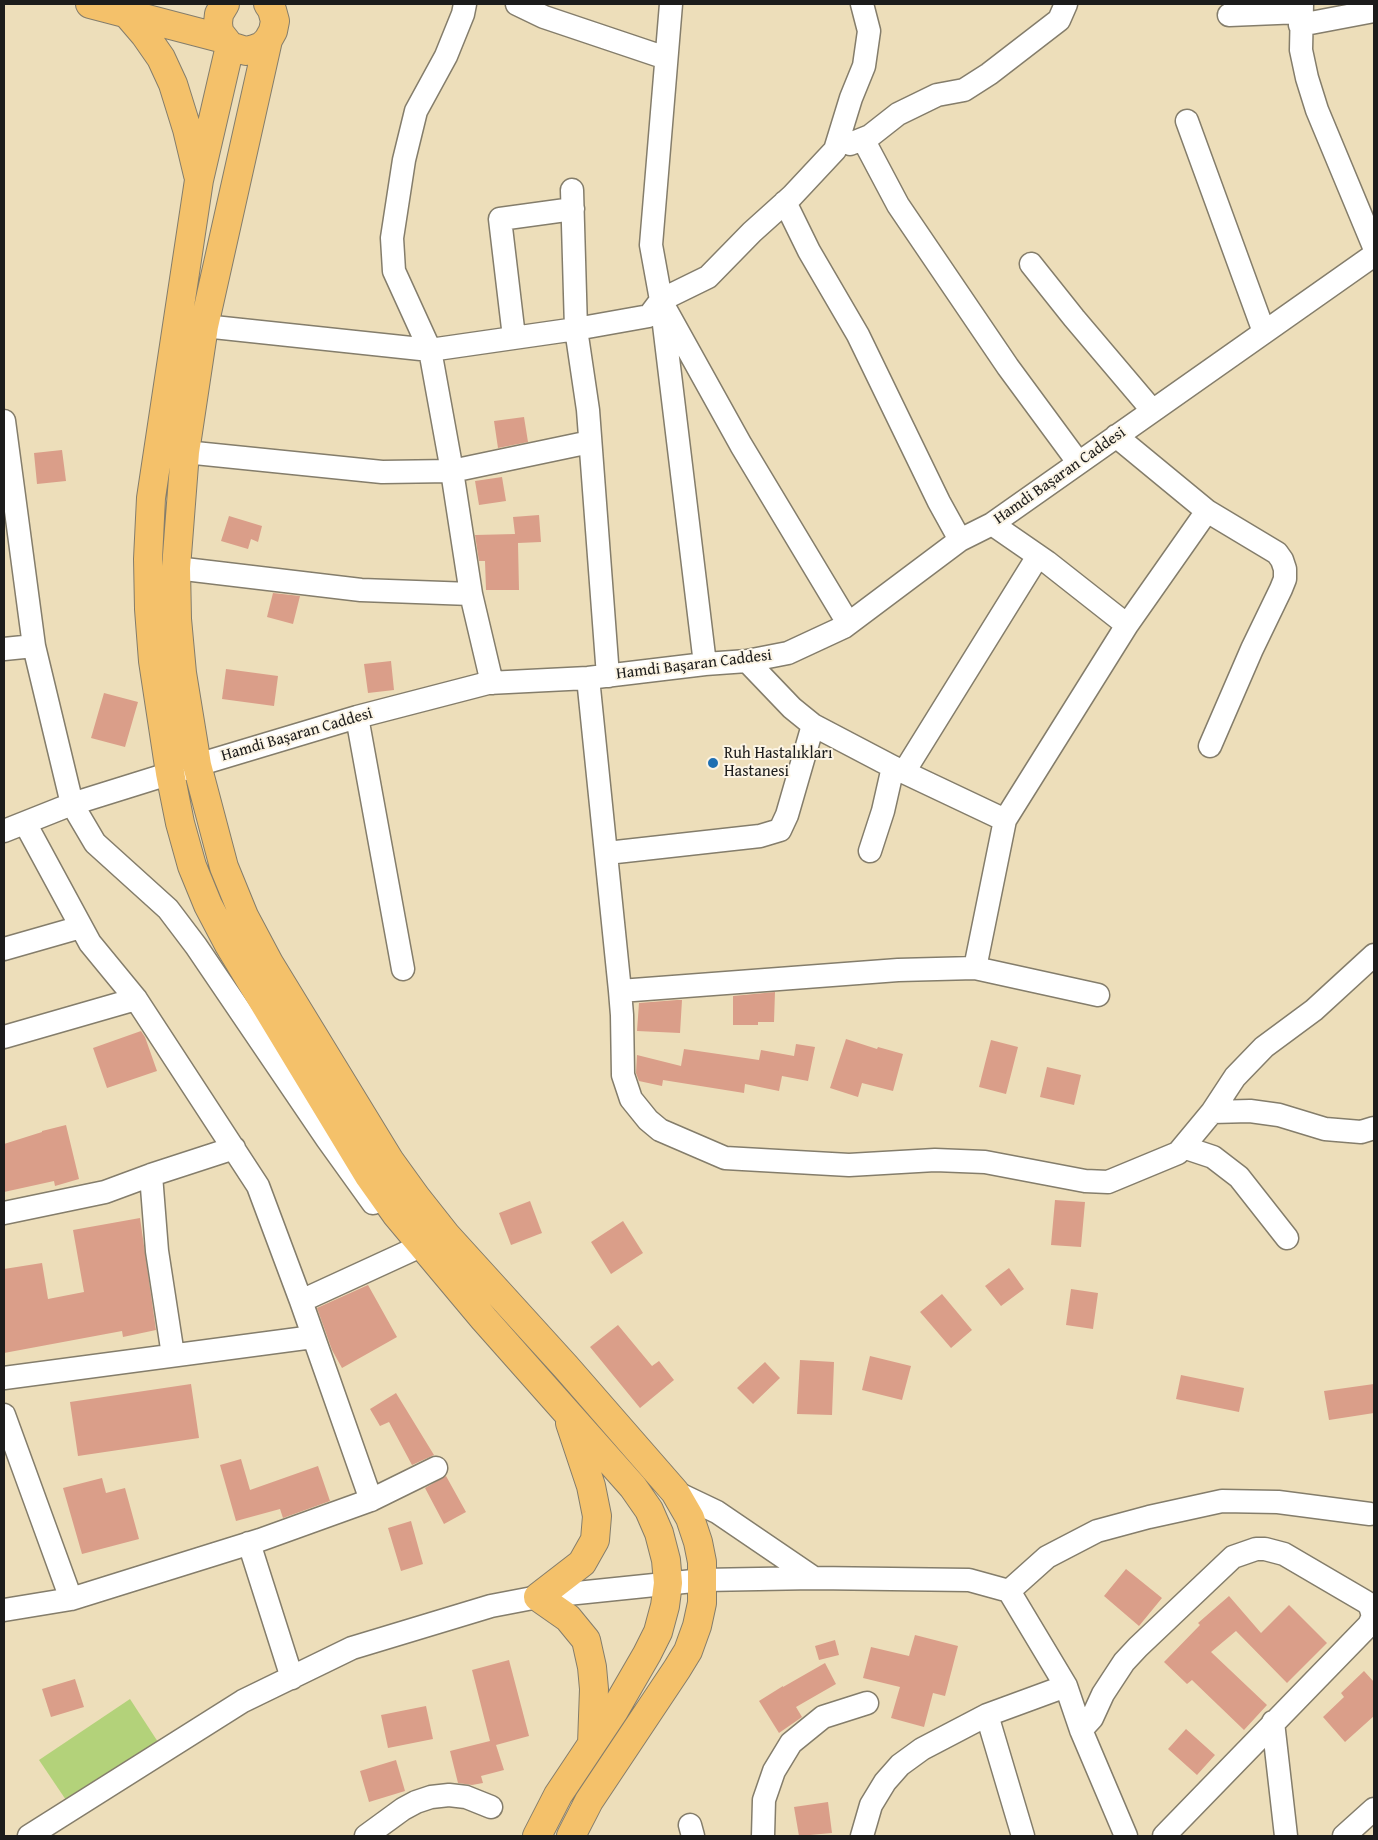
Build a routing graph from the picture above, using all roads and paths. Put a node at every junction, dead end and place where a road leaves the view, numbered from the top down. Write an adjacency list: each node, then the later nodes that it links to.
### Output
1 (90, 4): 10 (main road)
2 (225, 4): 14 (main road)
3 (465, 4): 29 (street)
4 (517, 4): 15 (street)
5 (672, 4): 15 (street)
6 (862, 4): 18 (street)
7 (1066, 4): 17 (street)
8 (271, 6): 13 (main road)
9 (1374, 11): 11 (street)
10 (128, 14): 14 (main road); 19 (main road)
11 (1301, 14): 12 (street); 21 (street)
12 (1229, 15)
13 (268, 40): 14 (main road); 25 (main road)
14 (227, 42): 19 (main road)
15 (666, 58): 24 (street)
16 (1187, 121): 27 (street)
17 (863, 139): 18 (street); 35 (street)
18 (835, 150): 20 (street)
19 (199, 180): 56 (main road)
20 (785, 202): 24 (street); 39 (street)
21 (1374, 247)
22 (1374, 255): 27 (street, Hamdi Başaran Caddesi)
23 (1031, 264): 30 (street)
24 (661, 300): 26 (street); 43 (street); 48 (street)
25 (204, 326): 29 (street); 34 (main road)
26 (576, 329): 28 (street); 28 (street); 33 (street)
27 (1264, 332): 30 (street, Hamdi Başaran Caddesi)
28 (514, 338): 29 (street)
29 (430, 350): 36 (street)
30 (1152, 410): 32 (street, Hamdi Başaran Caddesi)
31 (4, 421): 45 (street)
32 (1116, 436): 35 (street, Hamdi Başaran Caddesi); 37 (street)
33 (590, 442): 36 (street); 49 (street)
34 (185, 452): 36 (street); 41 (main road)
35 (1078, 462): 38 (street, Hamdi Başaran Caddesi)
36 (452, 471): 42 (street)
37 (1207, 511): 44 (street); 53 (street)
38 (992, 524): 39 (street, Hamdi Başaran Caddesi); 40 (street)
39 (960, 540): 43 (street, Hamdi Başaran Caddesi)
40 (1038, 556): 44 (street); 55 (street)
41 (176, 568): 42 (street); 54 (main road)
42 (472, 594): 50 (street)
43 (848, 623): 47 (street, Hamdi Başaran Caddesi)
44 (1127, 625): 58 (street)
45 (34, 646): 46 (street); 57 (street)
46 (4, 649)
47 (747, 661): 48 (street, Hamdi Başaran Caddesi); 52 (street)
48 (705, 664): 49 (street, Hamdi Başaran Caddesi)
49 (598, 677): 50 (street, Hamdi Başaran Caddesi); 62 (street)
50 (492, 683): 51 (street, Hamdi Başaran Caddesi)
51 (357, 717): 54 (street, Hamdi Başaran Caddesi); 67 (street)
52 (813, 725): 55 (street); 62 (street)
53 (1210, 746)
54 (197, 764): 56 (street, Hamdi Başaran Caddesi); 79 (main road)
55 (898, 770): 58 (street); 61 (street)
56 (170, 773): 57 (street, Hamdi Başaran Caddesi); 79 (main road)
57 (72, 804): 59 (street, Hamdi Başaran Caddesi); 79 (street)
58 (1005, 820): 66 (street)
59 (25, 823): 60 (street, Hamdi Başaran Caddesi); 63 (street)
60 (4, 831)
61 (870, 851)
62 (607, 853): 68 (street)
63 (82, 927): 64 (street); 70 (street)
64 (4, 949)
65 (1374, 955): 72 (street)
66 (975, 968): 68 (street); 69 (street)
67 (403, 969)
68 (620, 991): 74 (street)
69 (1098, 995)
70 (136, 999): 71 (street); 75 (street)
71 (4, 1037)
72 (1212, 1112): 73 (street); 74 (street)
73 (1374, 1128)
74 (1183, 1147): 78 (street)
75 (234, 1148): 76 (street); 80 (street)
76 (151, 1174): 77 (street); 82 (street)
77 (4, 1213)
78 (1287, 1238)
79 (426, 1243): 80 (street); 85 (main road); 87 (main road)
80 (301, 1301): 81 (street)
81 (314, 1337): 82 (street); 88 (street)
82 (174, 1355): 83 (street)
83 (4, 1378)
84 (4, 1415): 96 (street)
85 (568, 1415): 93 (main road); 95 (main road)
86 (436, 1468): 88 (street)
87 (674, 1492): 91 (street); 92 (main road)
88 (370, 1500): 90 (street)
89 (1370, 1514): 94 (street)
90 (249, 1543): 96 (street); 98 (street)
91 (814, 1578): 92 (street); 94 (street)
92 (703, 1580): 93 (street); 110 (main road)
93 (668, 1583): 95 (street); 104 (main road)
94 (1009, 1591): 99 (street)
95 (538, 1597): 98 (street); 104 (main road)
96 (71, 1598): 97 (street)
97 (4, 1610)
98 (292, 1678): 107 (street)
99 (1066, 1686): 101 (street); 103 (street)
100 (867, 1703): 111 (street)
101 (987, 1715): 112 (street); 113 (street)
102 (1274, 1722): 103 (street); 115 (street); 116 (street)
103 (1081, 1730): 114 (street)
104 (592, 1745): 109 (main road)
105 (491, 1806): 108 (street)
106 (1374, 1809): 117 (street)
107 (30, 1836)
108 (366, 1836)
109 (537, 1836)
110 (571, 1836)
111 (763, 1836)
112 (862, 1836)
113 (1023, 1836)
114 (1126, 1836)
115 (1164, 1836)
116 (1286, 1836)
117 (1344, 1836)

